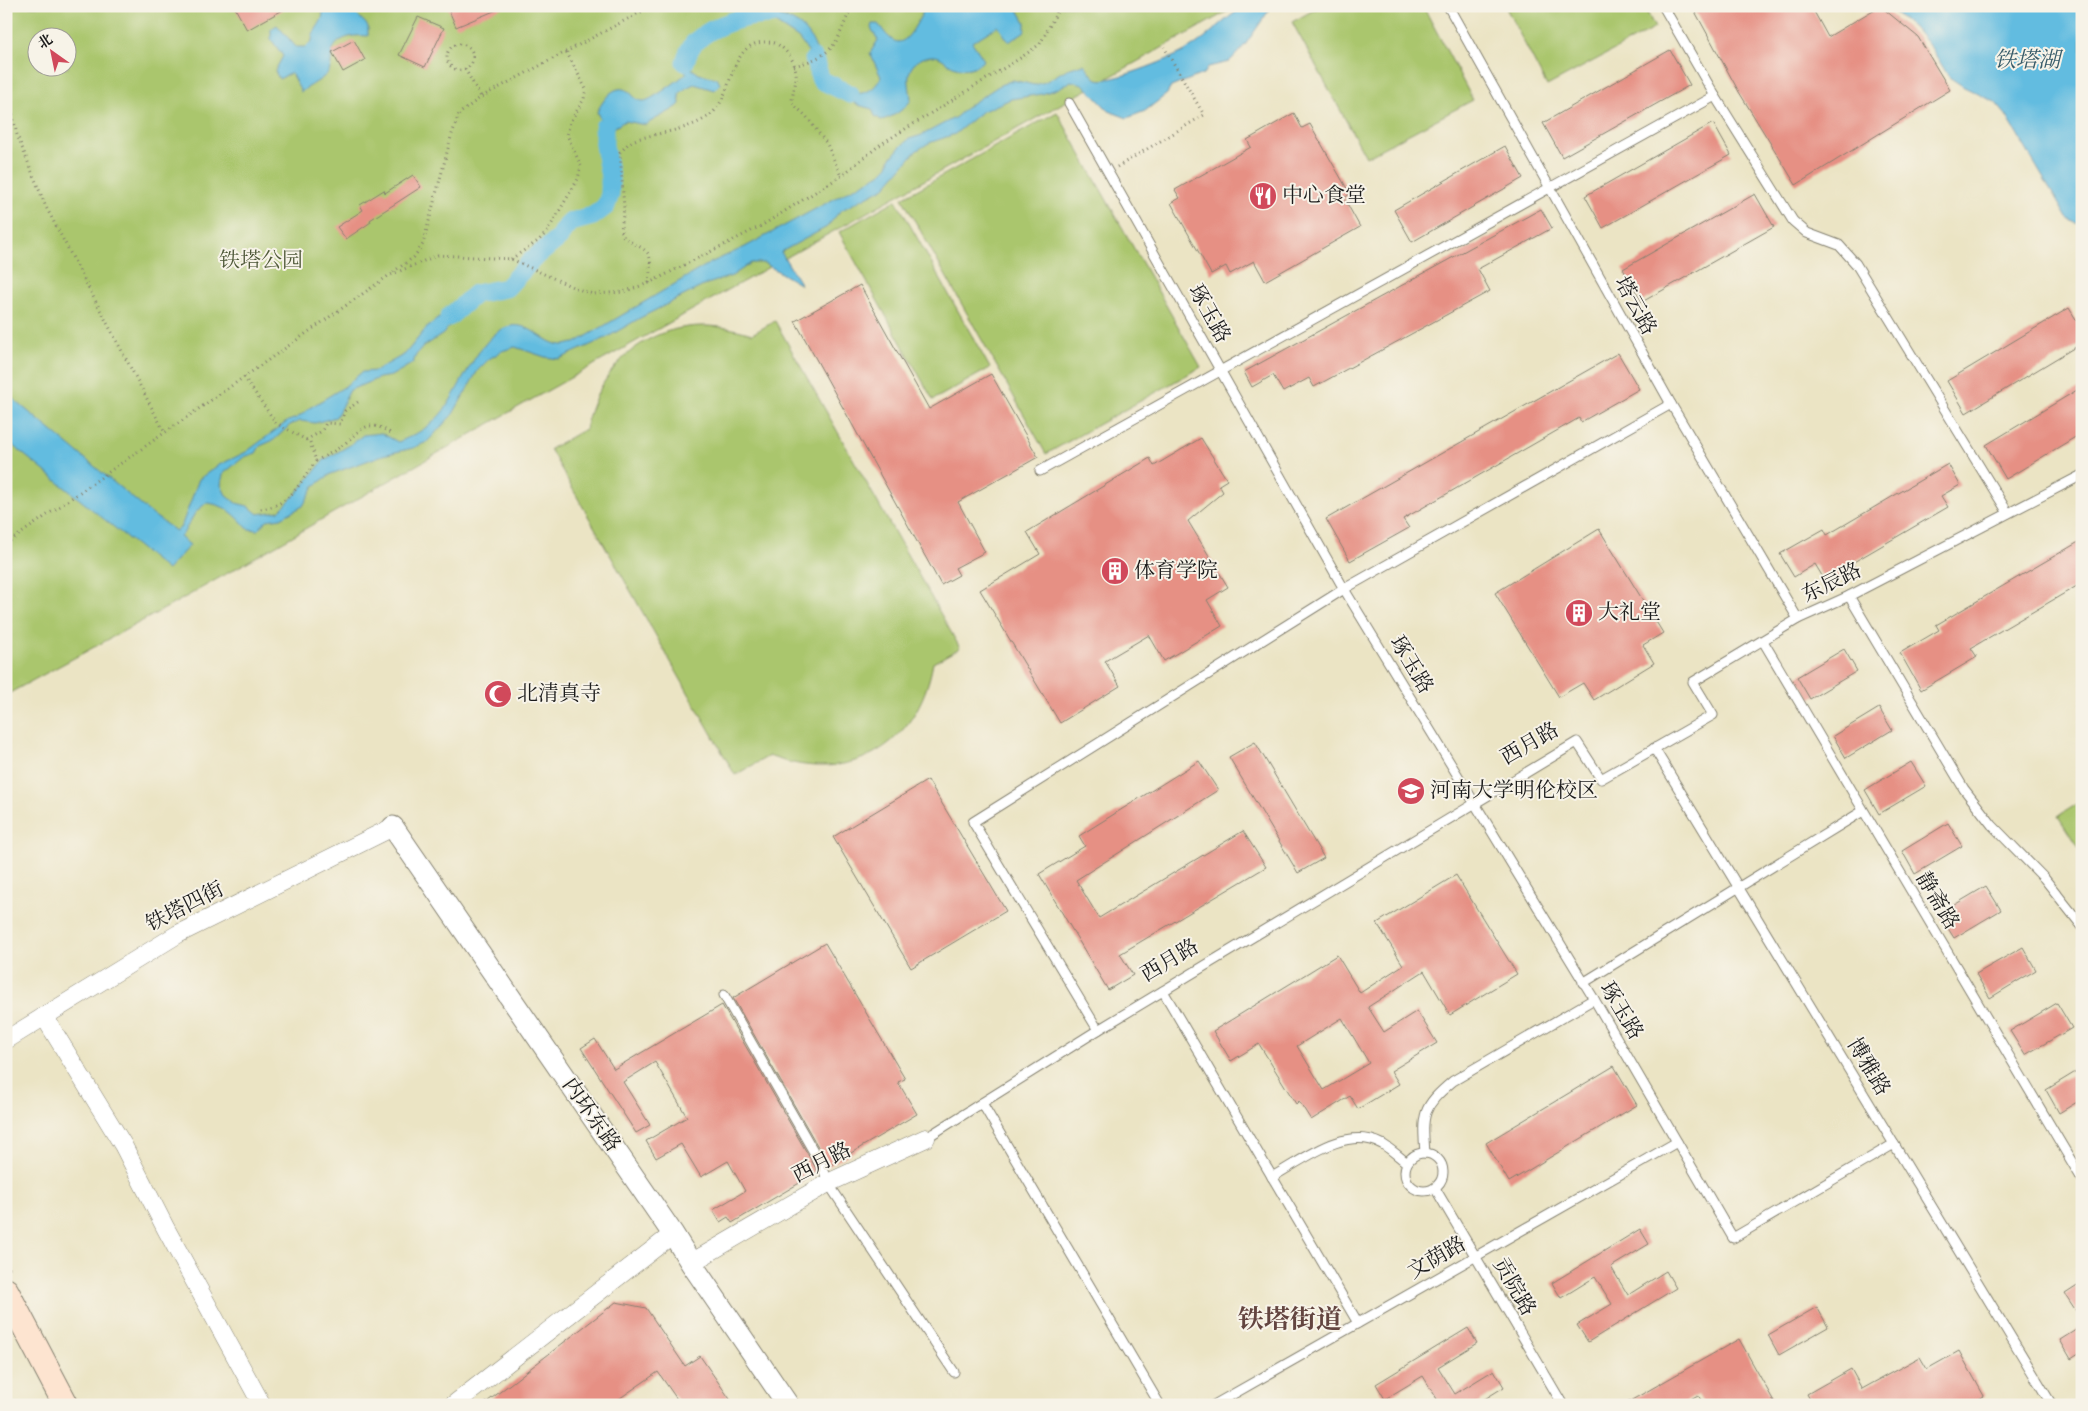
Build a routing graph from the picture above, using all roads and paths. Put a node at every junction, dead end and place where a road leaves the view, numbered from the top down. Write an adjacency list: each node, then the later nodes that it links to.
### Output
1 (652, 6): 7 (path)
2 (852, 6): 9 (path)
3 (1060, 6): 15 (path)
4 (1448, 6): 16 (lane, 塔云路)
5 (1663, 6): 11 (lane)
6 (1164, 47): 14 (path)
7 (566, 51): 12 (path); 17 (path)
8 (6, 55): 24 (path)
9 (794, 66): 15 (path); 19 (path)
10 (465, 69): 10 (path); 12 (path)
11 (1715, 96): 16 (lane); 31 (lane)
12 (481, 97): 18 (path)
13 (1069, 104): 14 (lane, 琢玉路)
14 (1108, 172): 20 (lane, 琢玉路)
15 (841, 176): 19 (path)
16 (1550, 188): 20 (lane); 23 (lane, 塔云路)
17 (511, 259): 18 (path); 19 (path)
18 (388, 276): 21 (path)
19 (648, 283)
20 (1220, 371): 28 (lane); 33 (lane, 琢玉路)
21 (244, 377): 24 (path); 26 (path)
22 (358, 402): 26 (path)
23 (1671, 404): 33 (lane); 35 (lane, 塔云路)
24 (165, 433): 32 (path)
25 (390, 433): 27 (path)
26 (306, 440): 27 (path)
27 (316, 461): 30 (path)
28 (1040, 471)
29 (2082, 475): 31 (lane, 东辰路)
30 (260, 509)
31 (2008, 513): 34 (lane, 东辰路)
32 (6, 544)
33 (1344, 589): 38 (lane, 琢玉路); 48 (lane)
34 (1849, 596): 35 (lane, 东辰路); 42 (lane)
35 (1798, 619): 36 (lane, 东辰路)
36 (1763, 641): 37 (lane, 东辰路); 39 (lane, 静斋路)
37 (1654, 748): 38 (lane, 西月路); 41 (lane, 博雅路)
38 (1474, 803): 43 (lane, 琢玉路); 44 (lane, 西月路)
39 (1863, 811): 41 (lane); 57 (lane, 静斋路)
40 (393, 828): 47 (street, 铁塔四街); 60 (street, 内环东路)
41 (1739, 887): 43 (lane); 53 (lane, 博雅路)
42 (2082, 926)
43 (1583, 983): 46 (lane, 琢玉路)
44 (1162, 992): 48 (lane, 西月路); 56 (lane)
45 (724, 995): 58 (lane)
46 (1594, 999): 52 (lane, 琢玉路); 54 (lane)
47 (44, 1016): 49 (street, 铁塔四街); 69 (street)
48 (1098, 1030): 50 (lane, 西月路)
49 (6, 1040)
50 (982, 1103): 51 (lane, 西月路); 72 (lane)
51 (926, 1138): 58 (street, 西月路)
52 (1677, 1142): 53 (lane, 琢玉路); 61 (lane, 文荫路)
53 (1894, 1144): 75 (lane, 博雅路)
54 (1425, 1153): 55 (lane); 59 (lane)
55 (1407, 1163): 56 (lane); 59 (lane)
56 (1272, 1177): 65 (lane)
57 (2082, 1179)
58 (828, 1183): 62 (street, 西月路); 66 (lane)
59 (1435, 1188): 61 (lane, 贡院路)
60 (673, 1234): 62 (street, 内环东路); 70 (street)
61 (1476, 1256): 65 (lane, 文荫路); 74 (lane, 贡院路)
62 (691, 1263): 71 (street, 内环东路)
63 (6, 1292): 68 (main road)
64 (6, 1321): 67 (main road)
65 (1358, 1323): 73 (lane, 文荫路)
66 (954, 1372)
67 (50, 1405)
68 (66, 1405)
69 (262, 1405)
70 (453, 1405)
71 (788, 1405)
72 (1160, 1405)
73 (1214, 1405)
74 (1563, 1405)
75 (2052, 1405)

